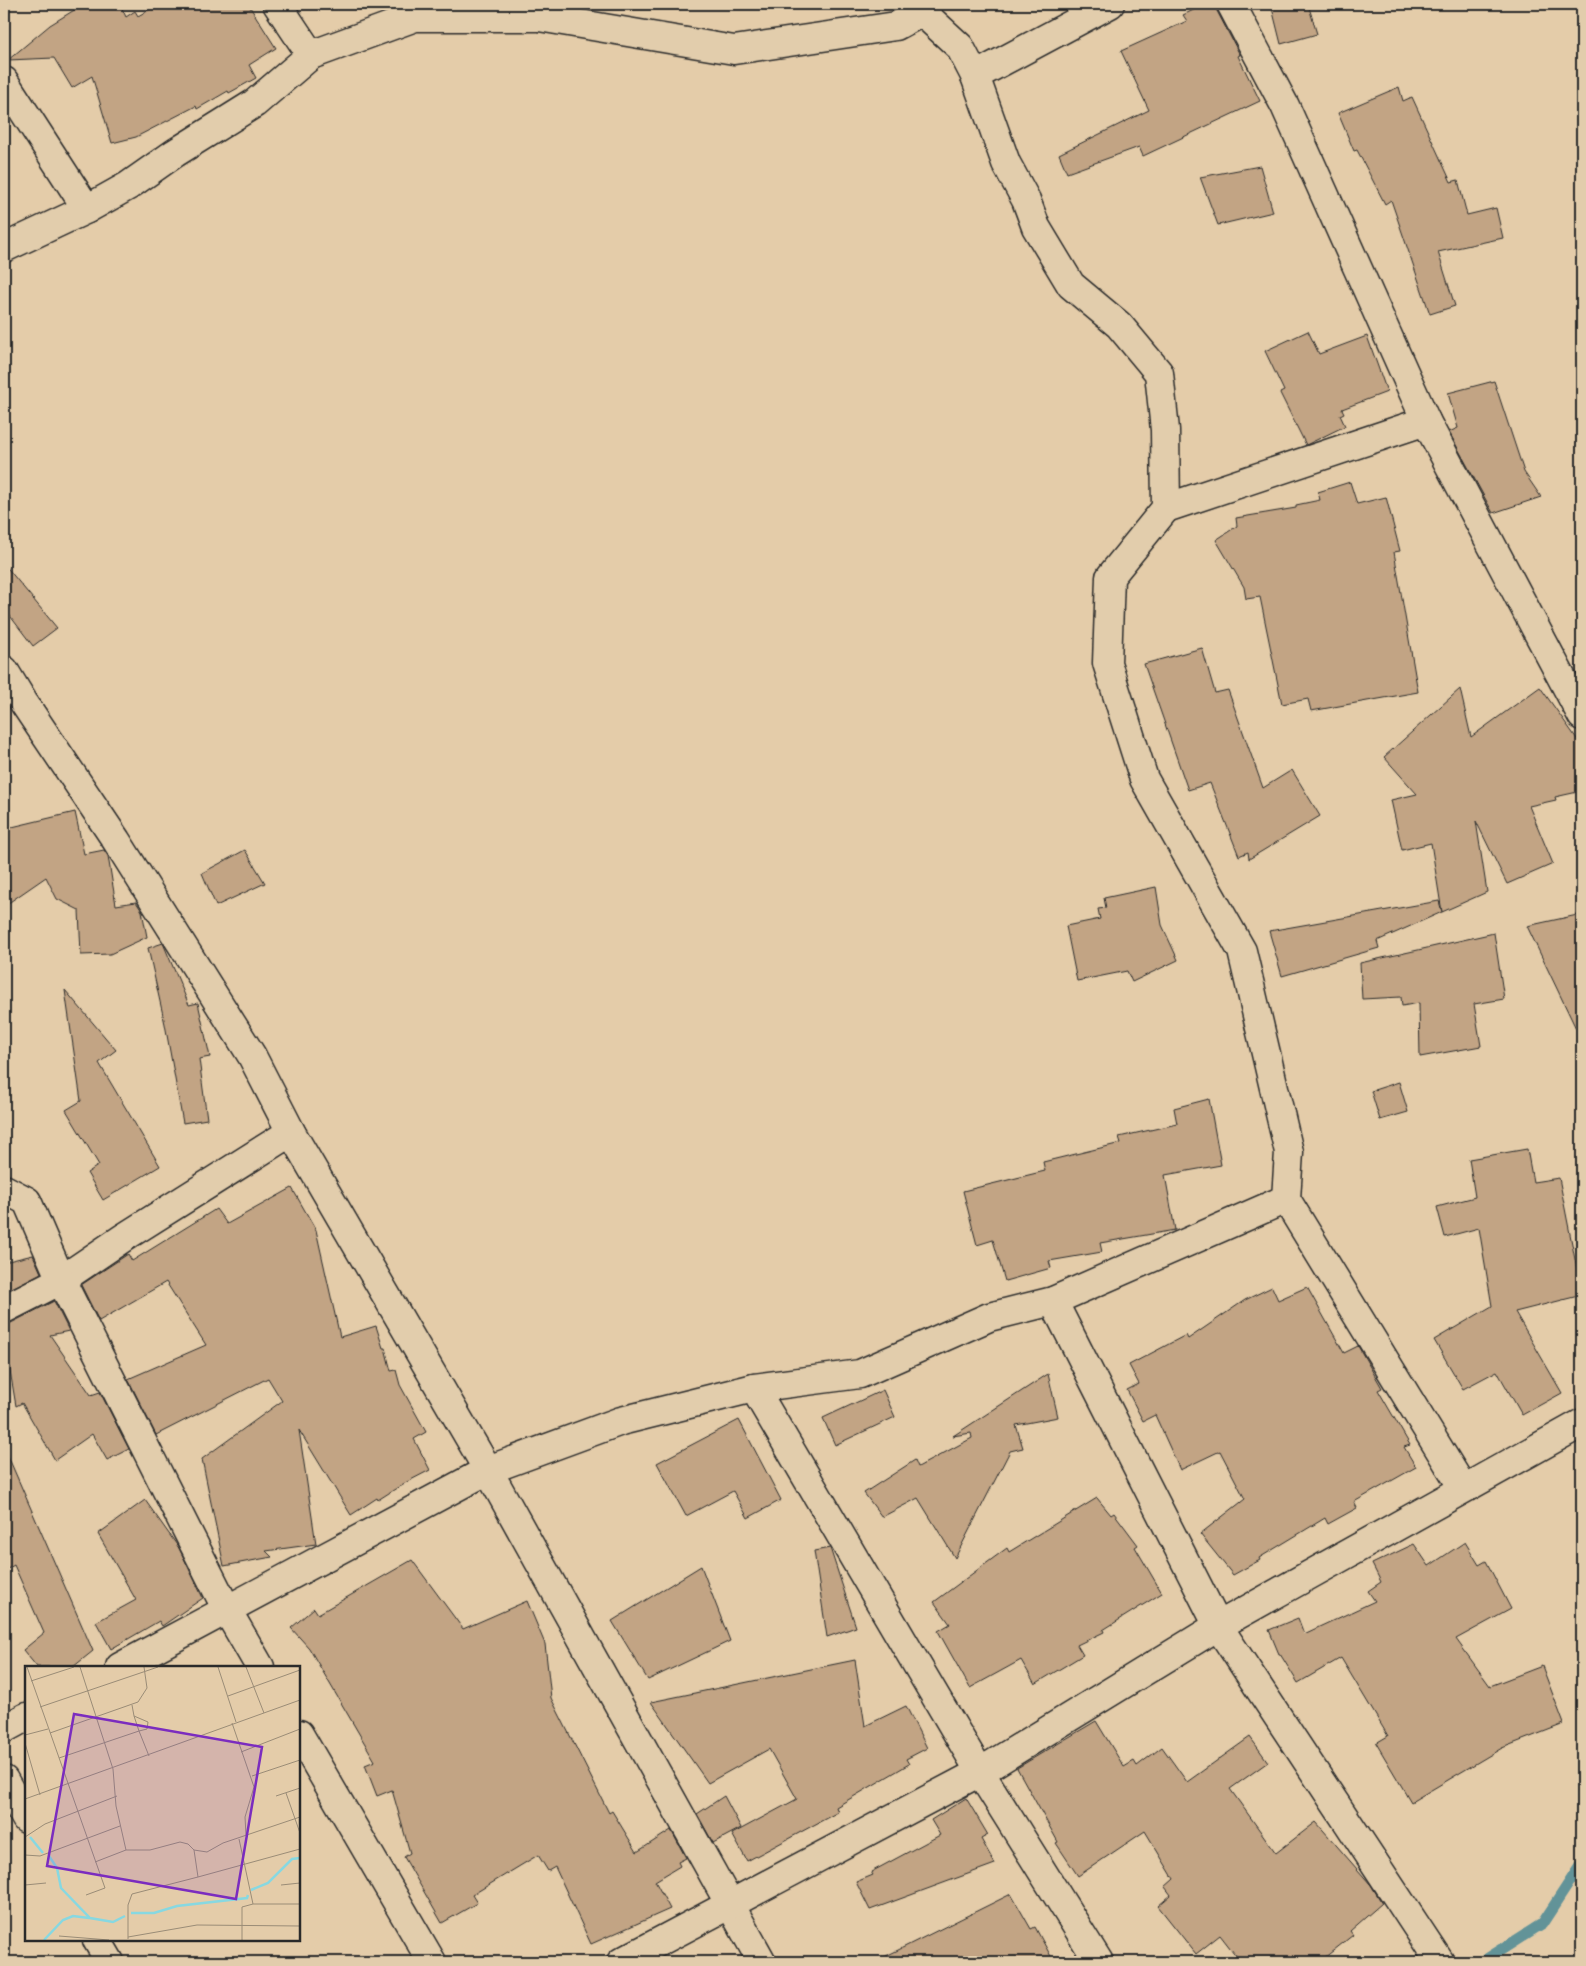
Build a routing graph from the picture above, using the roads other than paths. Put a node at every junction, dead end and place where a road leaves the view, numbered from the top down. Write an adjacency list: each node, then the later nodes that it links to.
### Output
1 (277, 4): 5 (street)
2 (1110, 4): 6 (street)
3 (1231, 4): 10 (street)
4 (920, 8): 5 (street); 6 (street)
5 (311, 55): 8 (street)
6 (975, 76): 11 (street)
7 (4, 81): 8 (street)
8 (87, 209): 9 (street)
9 (4, 248)
10 (1426, 421): 11 (street); 13 (street)
11 (1166, 508): 16 (street)
12 (4, 670): 14 (street)
13 (1582, 716)
14 (291, 1132): 17 (street); 22 (street)
15 (4, 1189): 17 (street)
16 (1286, 1199): 18 (street); 23 (street)
17 (61, 1280): 19 (street); 24 (street)
18 (1053, 1301): 20 (street); 25 (street)
19 (4, 1309)
20 (754, 1388): 22 (street); 31 (street)
21 (1582, 1423): 23 (street)
22 (488, 1470): 24 (street); 34 (street)
23 (1463, 1488): 25 (street)
24 (227, 1610): 26 (street); 27 (street)
25 (1218, 1626): 31 (street); 41 (street)
26 (122, 1666)
27 (259, 1666)
28 (25, 1719): 29 (street)
29 (4, 1730)
30 (300, 1736): 37 (street)
31 (980, 1772): 34 (street); 40 (street)
32 (4, 1780): 33 (street)
33 (25, 1817)
34 (729, 1904): 38 (street); 39 (street)
35 (98, 1941): 36 (street)
36 (110, 1962)
37 (432, 1962)
38 (621, 1962)
39 (762, 1962)
40 (1099, 1962)
41 (1440, 1962)

